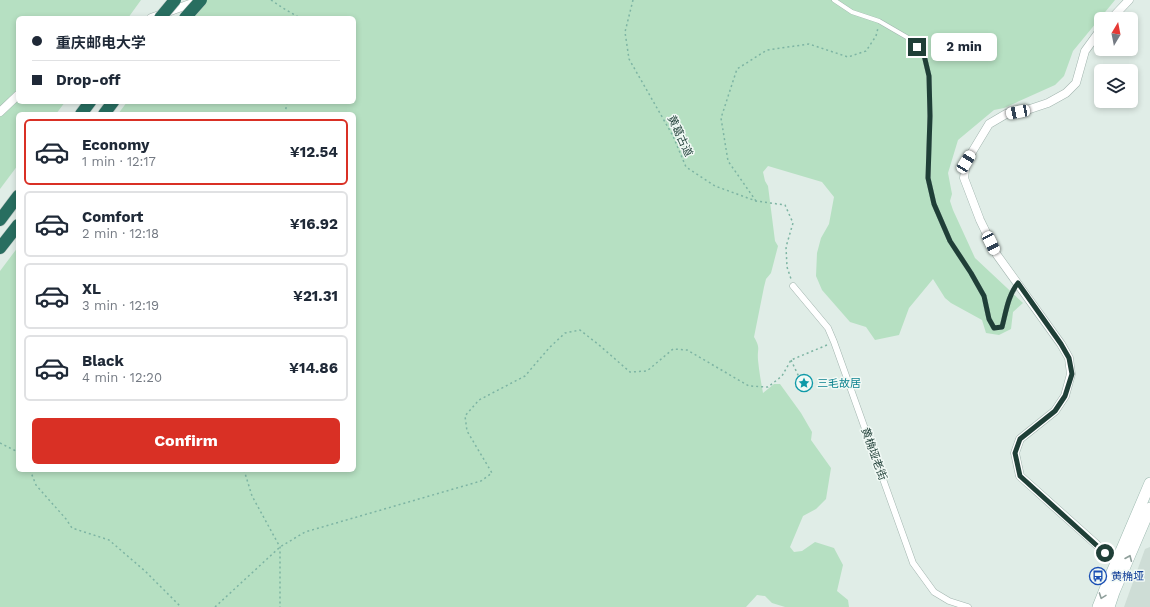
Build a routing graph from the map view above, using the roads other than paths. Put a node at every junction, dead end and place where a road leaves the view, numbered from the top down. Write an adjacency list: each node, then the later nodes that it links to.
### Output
1 (175, 0): 7 (highway, bridge)
2 (201, 0): 6 (street); 8 (highway, bridge)
3 (834, 0): 16 (lane)
4 (1129, 0): 5 (street)
5 (1118, 12)
6 (157, 16)
7 (162, 16)
8 (187, 16)
9 (1094, 38): 16 (street)
10 (16, 97): 11 (street)
11 (0, 112)
12 (16, 199): 13 (highway)
13 (0, 220)
14 (16, 228): 15 (highway)
15 (0, 248)
16 (1018, 283): 21 (street)
17 (793, 286): 22 (street, 黄桷垭老街)
18 (1150, 483): 20 (main road)
19 (1150, 508): 20 (main road)
20 (1143, 521): 21 (main road); 25 (main road, one-way to 20)
21 (1116, 562): 24 (main road, one-way to 24)
22 (949, 604): 23 (street, 黄桷垭老街)
23 (968, 607)
24 (1098, 607)
25 (1109, 607)

